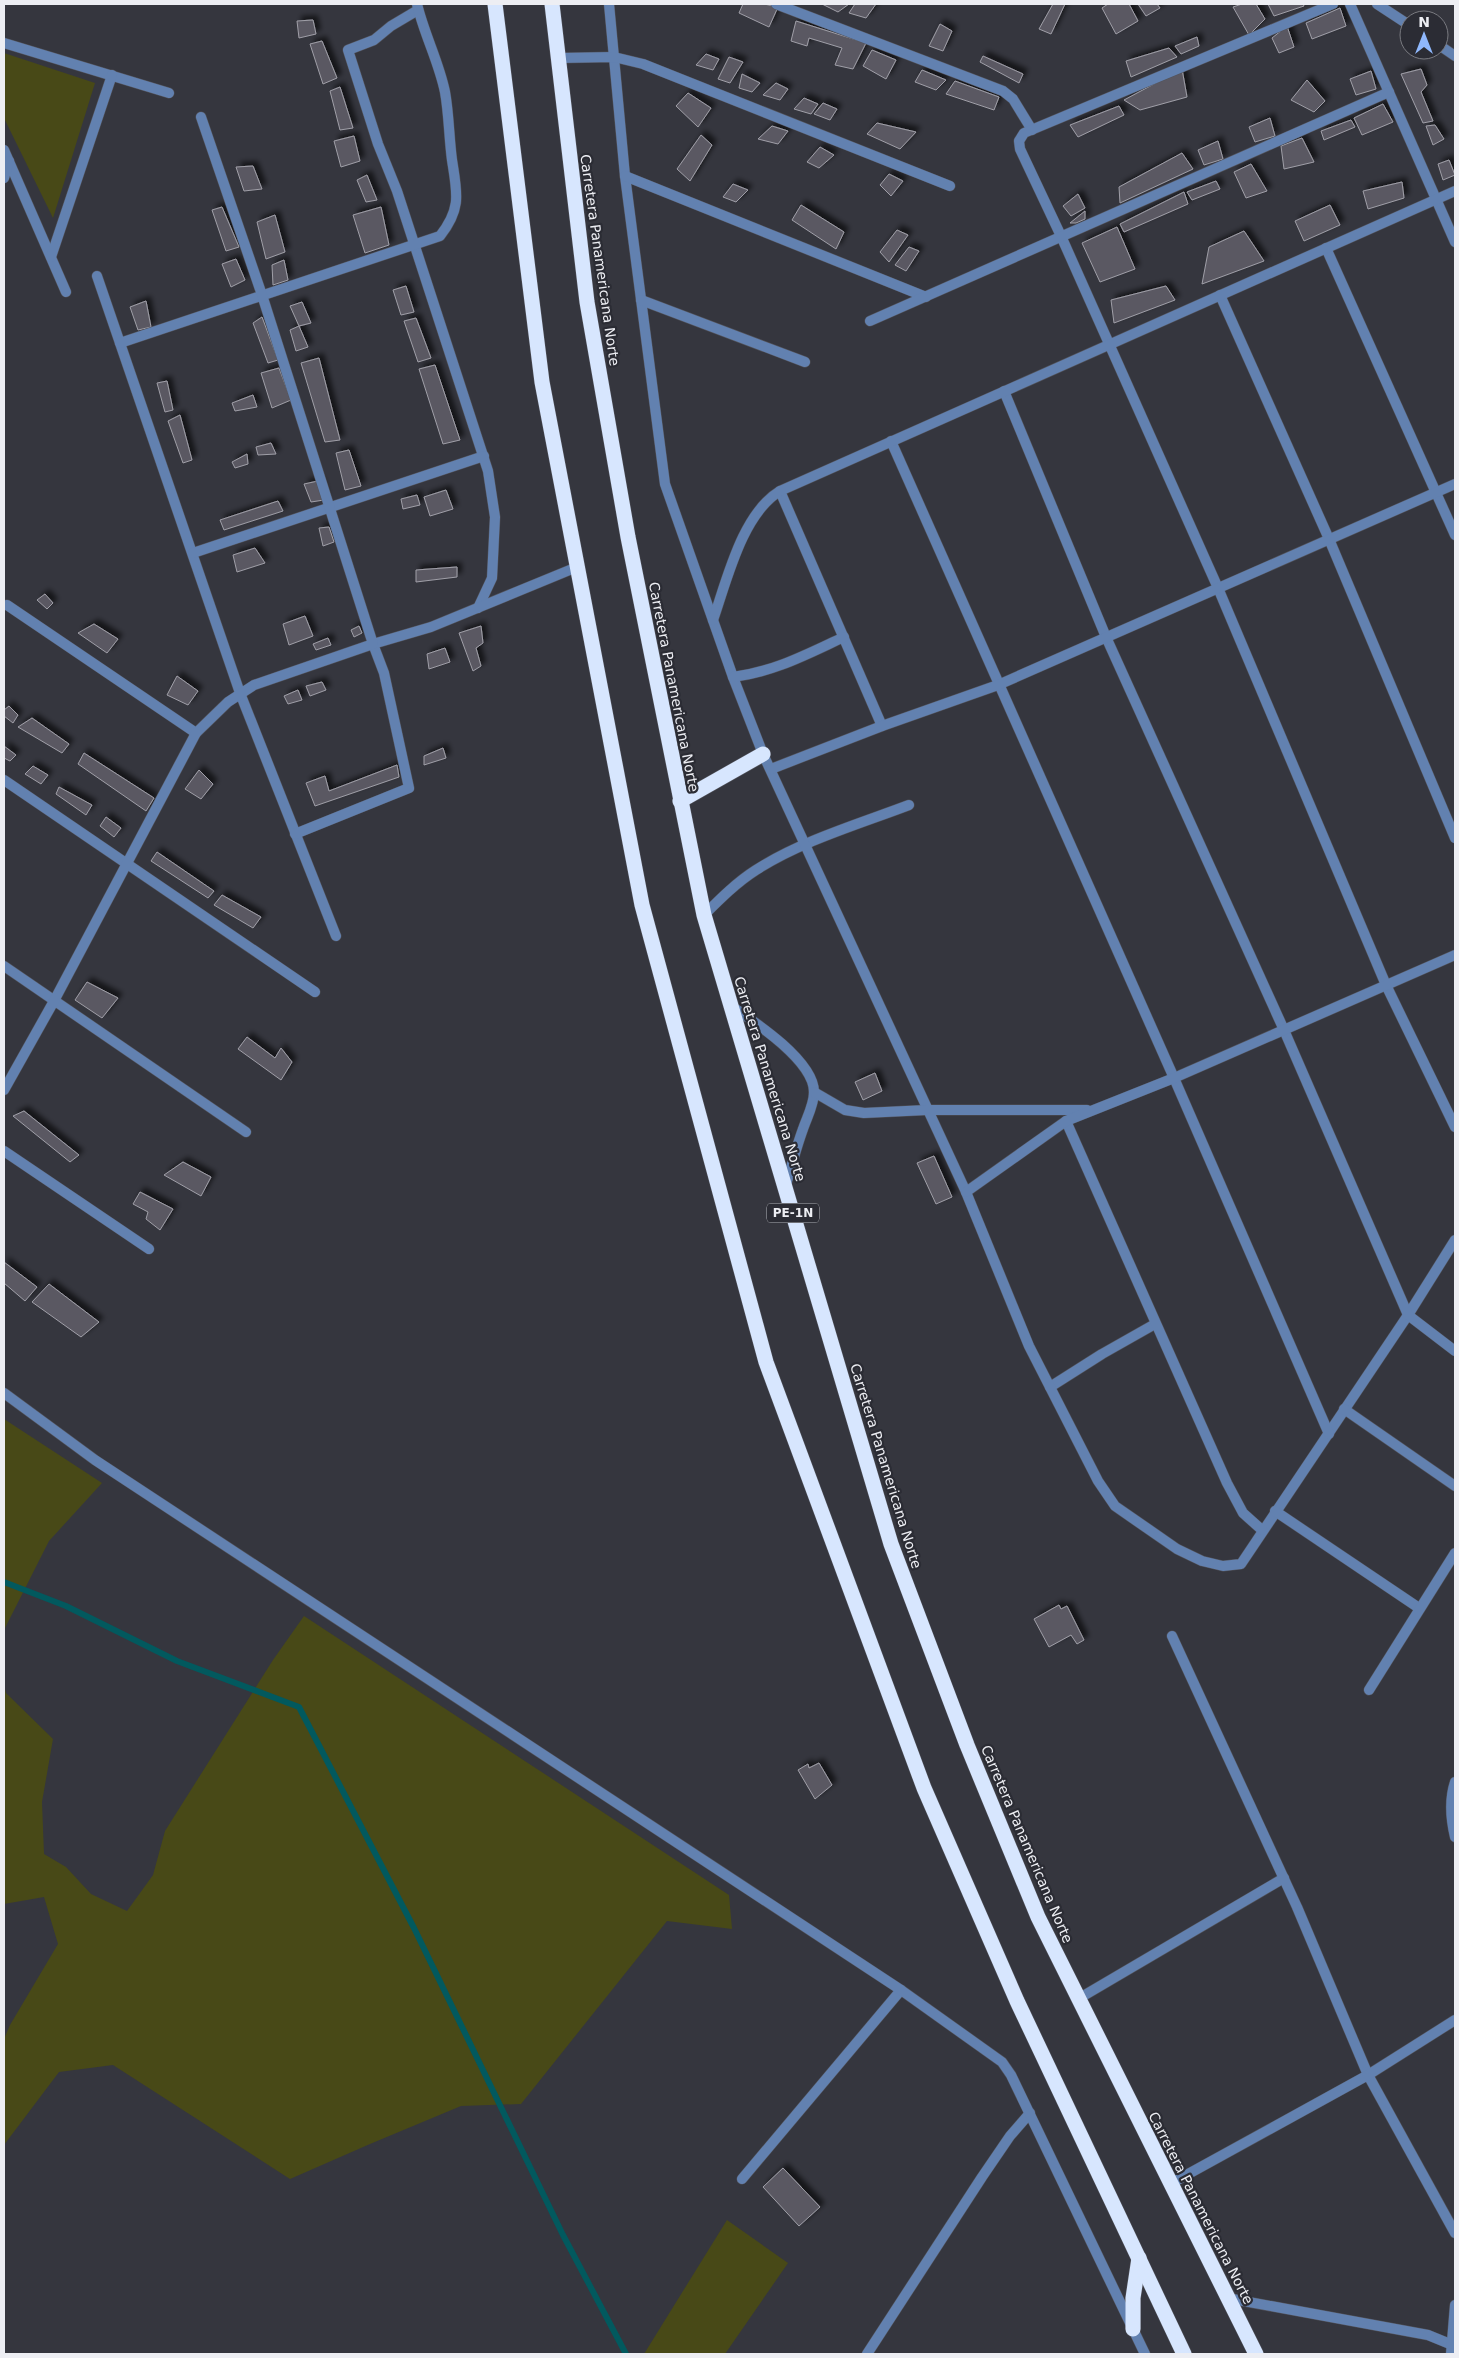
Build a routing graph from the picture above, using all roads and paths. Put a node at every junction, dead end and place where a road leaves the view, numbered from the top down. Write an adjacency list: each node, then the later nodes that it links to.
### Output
1 (495, 4): 50 (highway)
2 (552, 4): 12 (highway, Carretera Panamericana Norte / PE-1N)
3 (609, 4): 11 (street)
4 (776, 4): 17 (street)
5 (1333, 4): 17 (street)
6 (1350, 4): 14 (street)
7 (1377, 4): 9 (street)
8 (418, 7): 27 (street); 27 (street)
9 (1399, 18)
10 (4, 43): 13 (street)
11 (614, 57): 12 (street); 20 (street); 22 (street)
12 (559, 58): 66 (highway, Carretera Panamericana Norte / PE-1N)
13 (112, 75): 15 (street); 29 (street)
14 (1389, 92): 24 (street); 25 (street)
15 (169, 93)
16 (201, 117): 32 (street)
17 (1032, 130): 25 (street)
18 (4, 150): 19 (street)
19 (9, 161): 21 (street); 29 (street)
20 (625, 176): 34 (street); 35 (street)
21 (4, 178)
22 (950, 186)
23 (1455, 191): 24 (street)
24 (1437, 199): 26 (street); 28 (street)
25 (1061, 236): 34 (street); 38 (street)
26 (1455, 242)
27 (413, 246): 32 (street); 42 (street)
28 (1326, 248): 33 (street); 45 (street)
29 (51, 257): 31 (street)
30 (97, 276): 37 (street)
31 (66, 292)
32 (262, 295): 37 (street); 46 (street)
33 (1220, 295): 38 (street); 48 (street)
34 (926, 297): 36 (street)
35 (641, 300): 39 (street); 54 (street)
36 (870, 321)
37 (120, 343): 49 (street)
38 (1108, 345): 40 (street); 51 (street)
39 (805, 362)
40 (1004, 391): 41 (street); 56 (street)
41 (890, 442): 44 (street); 59 (street)
42 (484, 456): 46 (street); 53 (street)
43 (1455, 484): 45 (street)
44 (780, 492): 54 (street); 55 (street)
45 (1437, 492): 47 (street); 48 (street)
46 (330, 508): 49 (street); 57 (street)
47 (1455, 535)
48 (1329, 539): 51 (street); 69 (street)
49 (193, 553): 60 (street)
50 (577, 567): 53 (street); 119 (highway)
51 (1218, 588): 56 (street); 76 (street)
52 (7, 605): 62 (street)
53 (478, 608): 57 (street)
54 (713, 620): 58 (street)
55 (844, 637): 58 (street); 61 (street)
56 (1106, 637): 59 (street); 80 (street)
57 (373, 644): 60 (street); 68 (street)
58 (733, 677): 63 (street)
59 (998, 685): 61 (street); 81 (street)
60 (240, 693): 62 (street); 68 (street)
61 (882, 726): 64 (street)
62 (196, 733): 71 (street)
63 (764, 754): 64 (street); 66 (highway)
64 (771, 769): 70 (street)
65 (4, 780): 71 (street)
66 (680, 801): 72 (highway, Carretera Panamericana Norte / PE-1N)
67 (909, 805): 70 (street)
68 (295, 834): 73 (street)
69 (1455, 838)
70 (806, 845): 72 (street); 84 (street)
71 (126, 863): 77 (street); 78 (street)
72 (704, 915): 79 (highway, Carretera Panamericana Norte / PE-1N)
73 (336, 936)
74 (1455, 955): 76 (street)
75 (4, 966): 78 (street)
76 (1386, 985): 80 (street); 87 (street)
77 (315, 992)
78 (54, 1001): 82 (street); 88 (street)
79 (731, 1006): 83 (street); 90 (highway, Carretera Panamericana Norte / PE-1N)
80 (1284, 1030): 81 (street); 94 (street)
81 (1174, 1078): 85 (street); 100 (street)
82 (4, 1090)
83 (814, 1092): 84 (street); 90 (street)
84 (927, 1110): 85 (street); 91 (street)
85 (1093, 1110): 86 (street)
86 (1066, 1121): 91 (street); 95 (street)
87 (1455, 1128)
88 (246, 1132)
89 (4, 1151): 93 (street)
90 (785, 1188): 112 (highway, Carretera Panamericana Norte / PE-1N)
91 (966, 1192): 97 (street)
92 (1455, 1240): 94 (street)
93 (149, 1249)
94 (1408, 1315): 96 (street); 99 (street)
95 (1155, 1324): 97 (street); 103 (street)
96 (1455, 1351)
97 (1050, 1387): 103 (street)
98 (4, 1393): 111 (street)
99 (1344, 1409): 100 (street); 101 (street)
100 (1329, 1434): 102 (street)
101 (1455, 1486)
102 (1275, 1511): 103 (street); 105 (street)
103 (1262, 1530)
104 (1455, 1553): 105 (street)
105 (1419, 1608): 107 (street)
106 (1172, 1636): 110 (street)
107 (1369, 1690)
108 (1455, 1782): 109 (street)
109 (1455, 1837)
110 (1284, 1878): 112 (street); 114 (street)
111 (901, 1990): 115 (street); 116 (street)
112 (1078, 1999): 117 (highway, Carretera Panamericana Norte / PE-1N)
113 (1455, 2020): 114 (street)
114 (1368, 2075): 117 (street); 118 (street)
115 (1030, 2113): 122 (street); 124 (street)
116 (742, 2180)
117 (1170, 2184): 120 (highway, Carretera Panamericana Norte / PE-1N)
118 (1455, 2233)
119 (1139, 2258): 122 (highway); 126 (highway)
120 (1228, 2298): 123 (street); 127 (highway, Carretera Panamericana Norte / PE-1N)
121 (1455, 2306): 123 (street)
122 (1133, 2329): 125 (street)
123 (1452, 2348)
124 (867, 2354)
125 (1145, 2354)
126 (1184, 2354)
127 (1256, 2354)

